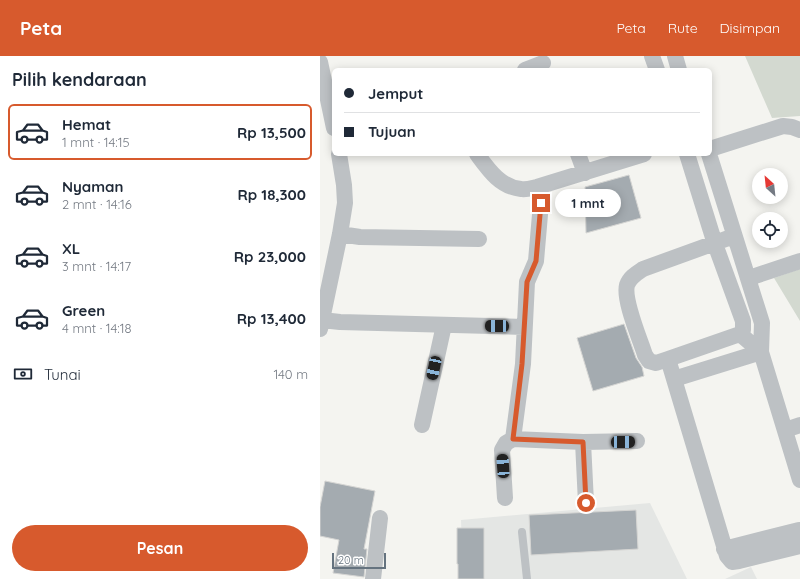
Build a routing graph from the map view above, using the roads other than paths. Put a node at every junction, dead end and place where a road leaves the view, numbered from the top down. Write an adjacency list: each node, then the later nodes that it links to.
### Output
1 (652, 56): 6 (street)
2 (675, 56): 7 (street)
3 (320, 62): 8 (street)
4 (543, 63): 5 (street)
5 (530, 68)
6 (656, 68)
7 (679, 68)
8 (332, 119)
9 (800, 130): 10 (street)
10 (712, 148)
11 (340, 156): 19 (street)
12 (479, 156): 17 (street)
13 (579, 156): 17 (street)
14 (638, 156): 17 (street)
15 (691, 156): 22 (street)
16 (710, 156): 20 (street)
17 (585, 173)
18 (541, 203): 29 (street)
19 (340, 234): 21 (street); 27 (street)
20 (734, 236): 22 (street); 23 (street)
21 (479, 239)
22 (715, 244): 25 (street); 32 (street)
23 (742, 257): 25 (street); 26 (street)
24 (800, 261): 26 (street)
25 (723, 264): 30 (street)
26 (749, 278): 31 (street)
27 (321, 324): 28 (street)
28 (444, 325): 29 (street); 34 (street)
29 (524, 327): 37 (street)
30 (740, 334): 31 (street); 32 (street)
31 (761, 352): 33 (street); 36 (street)
32 (668, 360): 33 (street)
33 (674, 379): 47 (street)
34 (422, 425)
35 (800, 425): 36 (street)
36 (785, 430): 40 (street)
37 (513, 439): 38 (street); 41 (street)
38 (583, 442): 39 (street); 42 (street)
39 (637, 442)
40 (800, 480)
41 (505, 498)
42 (586, 503)
43 (380, 518): 48 (street)
44 (800, 530): 47 (street)
45 (522, 532): 49 (lane)
46 (800, 546): 47 (street)
47 (724, 549)
48 (373, 579)
49 (527, 579)

